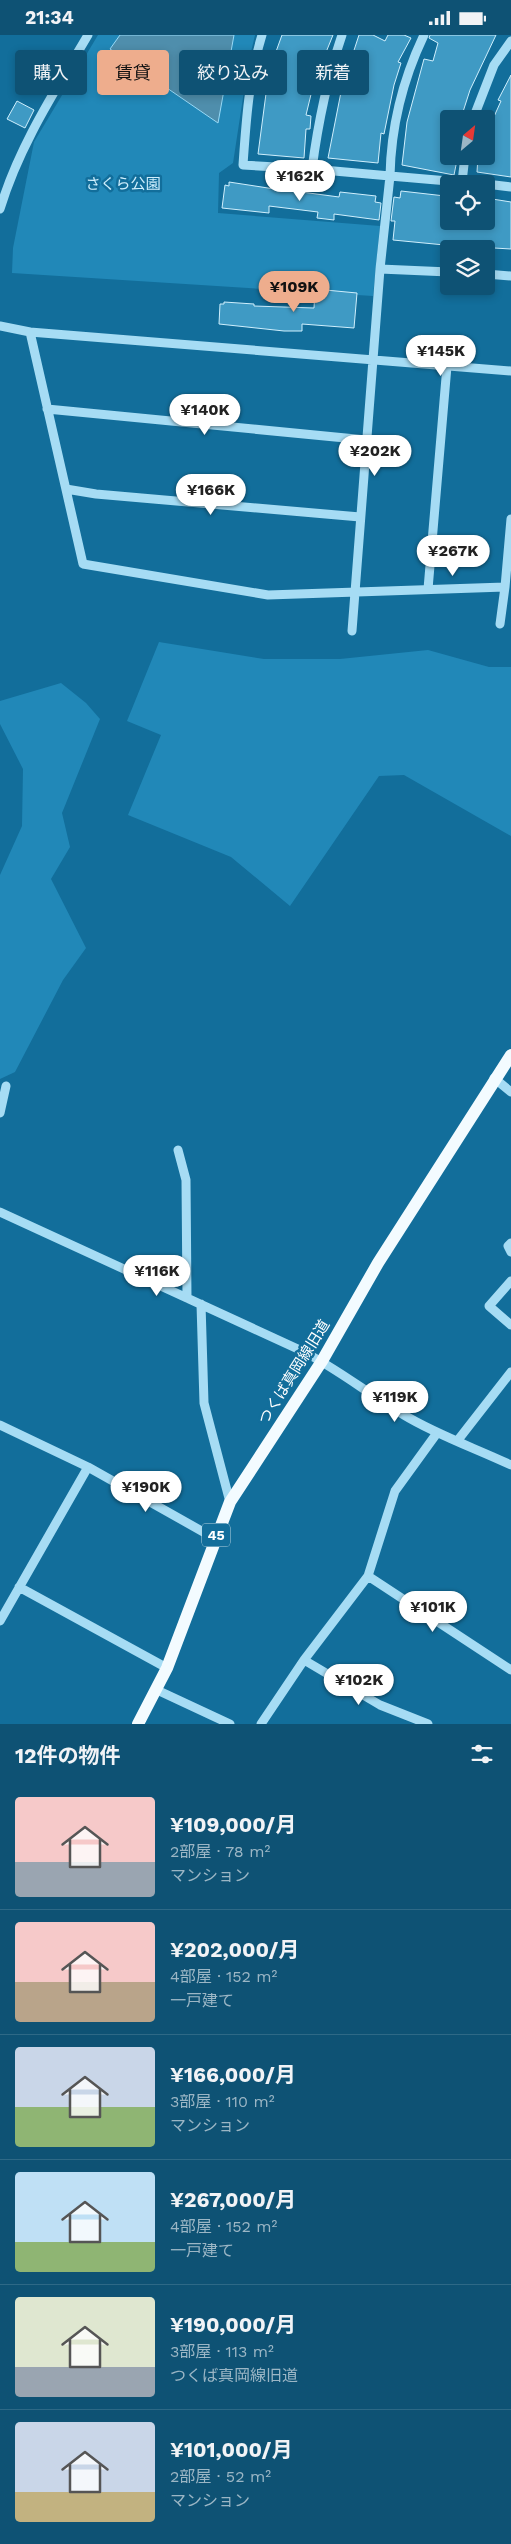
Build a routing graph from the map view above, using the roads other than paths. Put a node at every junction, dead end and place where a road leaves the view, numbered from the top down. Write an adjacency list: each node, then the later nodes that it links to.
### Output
1 (88, 35): 12 (street)
2 (262, 35): 7 (street)
3 (342, 35): 7 (street)
4 (424, 35): 8 (street)
5 (511, 41): 6 (street)
6 (476, 110)
7 (312, 169): 8 (street)
8 (390, 176): 9 (street); 13 (street)
9 (440, 180)
10 (495, 185): 11 (street)
11 (511, 187)
12 (0, 209)
13 (380, 269): 14 (street); 19 (street)
14 (440, 272)
15 (495, 275): 16 (street)
16 (511, 276)
17 (0, 326): 18 (street)
18 (30, 332): 19 (street); 22 (street)
19 (374, 360): 20 (street); 23 (street)
20 (448, 366): 21 (street); 28 (street)
21 (511, 371)
22 (47, 409): 23 (street); 24 (street)
23 (366, 440): 25 (street)
24 (66, 489): 25 (street); 29 (street)
25 (360, 517): 29 (street)
26 (511, 519): 27 (street)
27 (505, 587): 28 (street); 30 (street)
28 (428, 589): 29 (street)
29 (354, 591): 31 (street)
30 (500, 624)
31 (352, 631)
32 (511, 1055): 33 (main road, つくば真岡線旧道 / 45)
33 (494, 1079): 35 (street); 45 (main road, つくば真岡線旧道 / 45)
34 (6, 1086): 36 (street)
35 (511, 1092)
36 (0, 1113)
37 (178, 1150): 42 (street)
38 (0, 1213): 42 (street)
39 (511, 1243): 40 (street)
40 (511, 1252)
41 (511, 1281): 44 (street)
42 (186, 1298): 43 (street)
43 (201, 1304): 45 (street); 52 (street)
44 (511, 1325)
45 (322, 1361): 48 (street); 52 (main road, つくば真岡線旧道 / 45)
46 (511, 1372): 49 (street)
47 (0, 1425): 51 (street)
48 (437, 1433): 49 (street); 54 (street)
49 (458, 1440): 50 (street)
50 (511, 1465)
51 (88, 1467): 53 (street); 55 (street)
52 (230, 1502): 53 (main road, つくば真岡線旧道 / 45)
53 (214, 1538): 58 (main road, つくば真岡線旧道 / 45)
54 (368, 1576): 57 (street); 59 (street)
55 (19, 1587): 56 (street); 58 (street)
56 (0, 1621)
57 (304, 1660): 63 (street); 64 (street)
58 (167, 1667): 60 (main road, つくば真岡線旧道 / 45)
59 (511, 1670)
60 (157, 1689): 61 (main road, つくば真岡線旧道 / 45); 62 (street)
61 (138, 1724)
62 (230, 1724)
63 (261, 1724)
64 (428, 1724)

